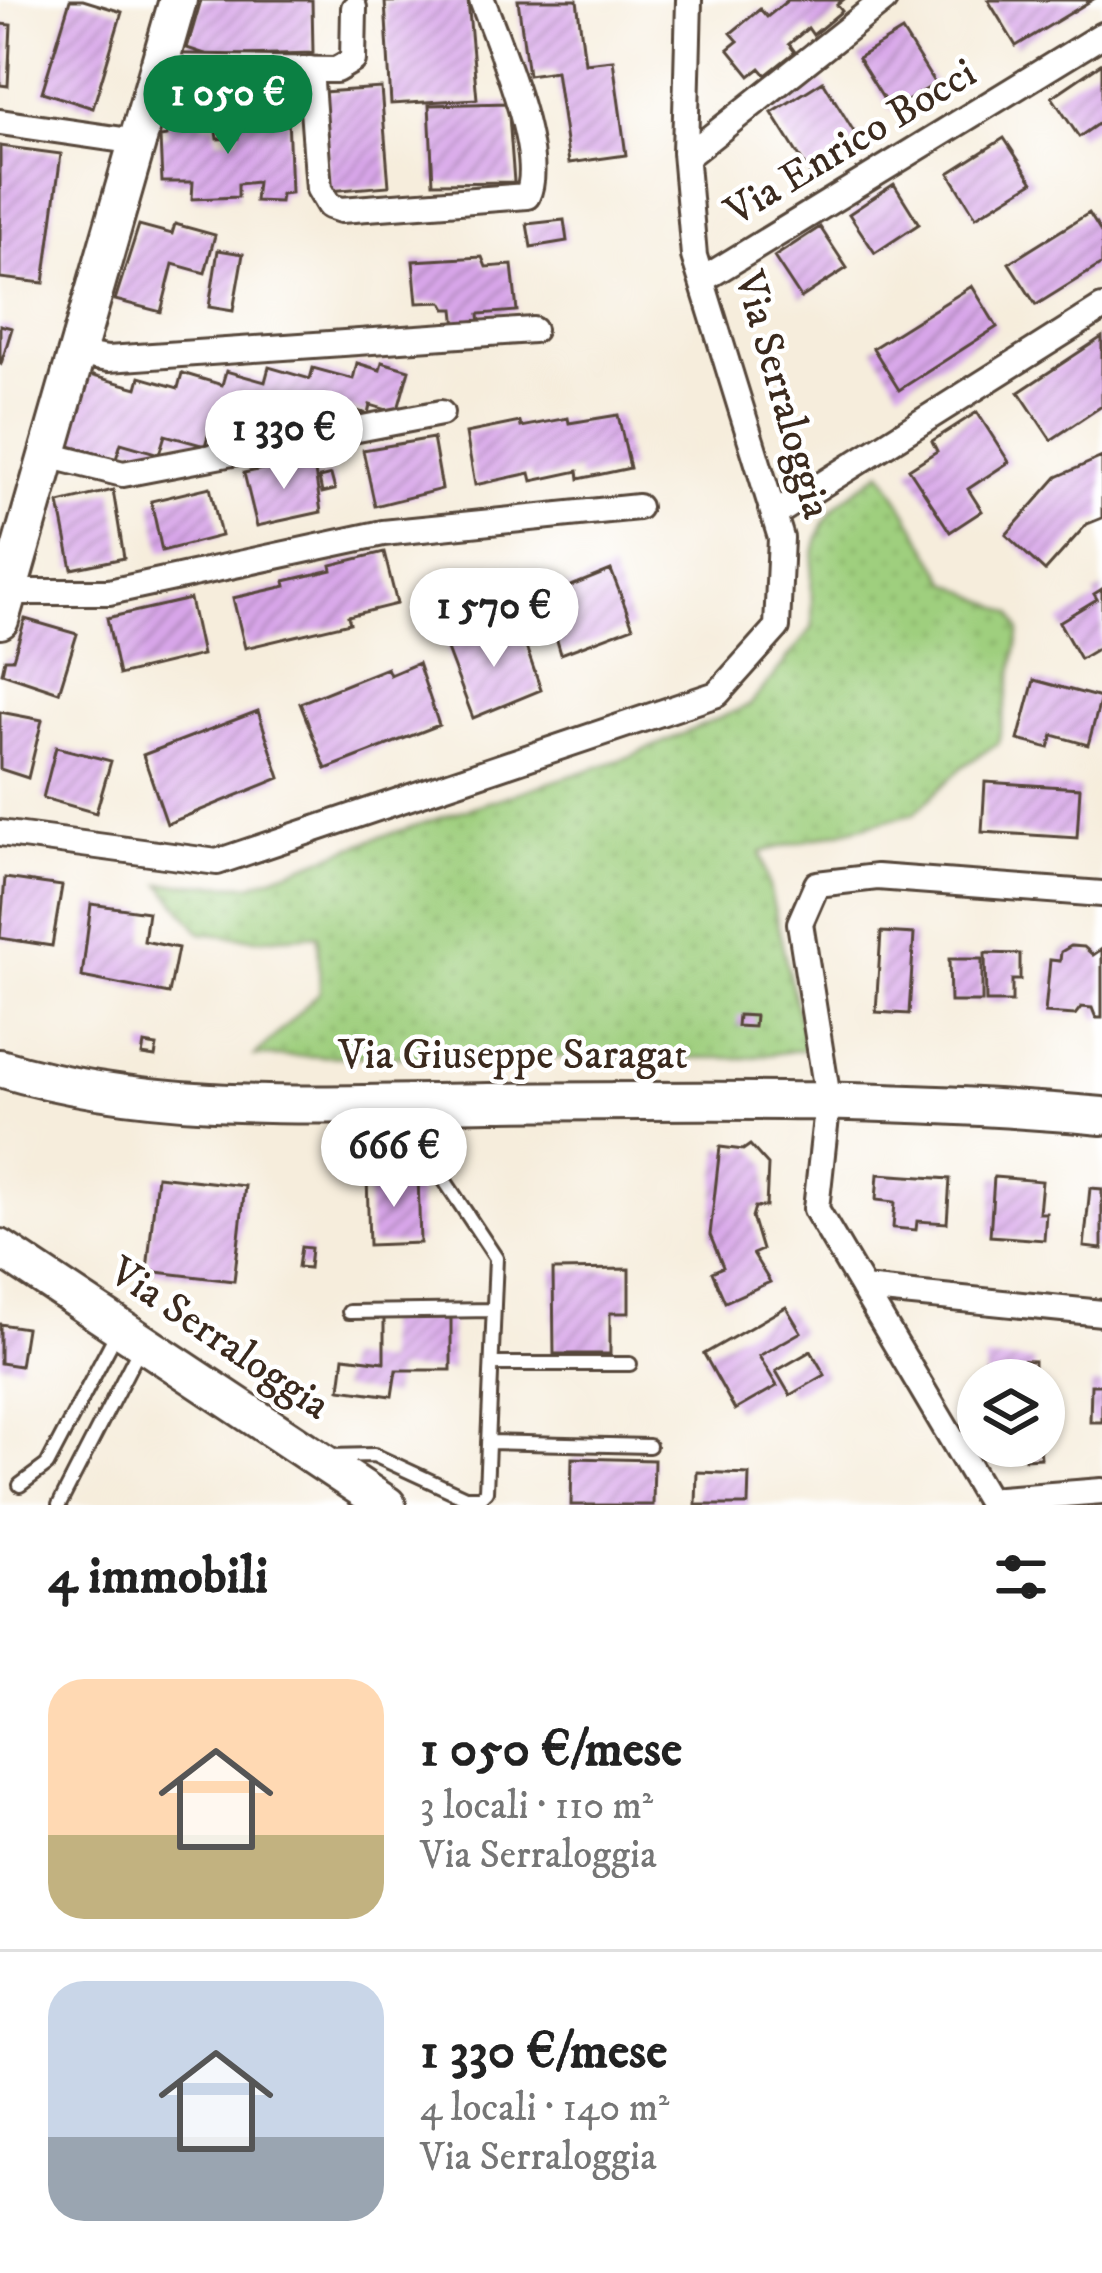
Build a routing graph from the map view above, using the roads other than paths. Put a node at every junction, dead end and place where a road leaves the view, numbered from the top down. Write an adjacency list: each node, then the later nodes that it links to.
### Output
1 (178, 0): 7 (street)
2 (482, 0): 8 (street)
3 (689, 0): 11 (street, Via Serraloggia)
4 (884, 0): 11 (street)
5 (354, 8): 8 (street)
6 (1102, 35): 12 (street, Via Enrico Bocci)
7 (159, 67): 8 (street); 10 (street)
8 (310, 69)
9 (0, 122): 10 (street)
10 (137, 142): 15 (street)
11 (686, 157): 12 (street, Via Serraloggia)
12 (702, 280): 19 (street, Via Serraloggia)
13 (1102, 308): 19 (street)
14 (533, 330): 15 (street)
15 (76, 354): 17 (street)
16 (441, 413): 17 (street)
17 (48, 455): 20 (street)
18 (638, 507): 20 (street)
19 (774, 515): 21 (street, Via Serraloggia)
20 (6, 583)
21 (0, 832)
22 (1102, 894): 24 (street)
23 (0, 1068): 24 (street, Via Giuseppe Saragat)
24 (828, 1099): 25 (street, Via Giuseppe Saragat); 28 (street)
25 (1102, 1116)
26 (433, 1163): 29 (lane)
27 (0, 1248): 32 (street, Via Serraloggia)
28 (863, 1289): 31 (street); 39 (street)
29 (494, 1310): 30 (lane); 33 (lane)
30 (349, 1312)
31 (1102, 1313)
32 (131, 1335): 37 (street, Via Serraloggia); 38 (lane); 40 (lane)
33 (491, 1364): 34 (lane); 35 (lane)
34 (630, 1364)
35 (488, 1442): 36 (lane); 37 (lane)
36 (649, 1446)
37 (316, 1458): 41 (street, Via Serraloggia)
38 (20, 1485)
39 (1102, 1491)
40 (59, 1505)
41 (387, 1505)

